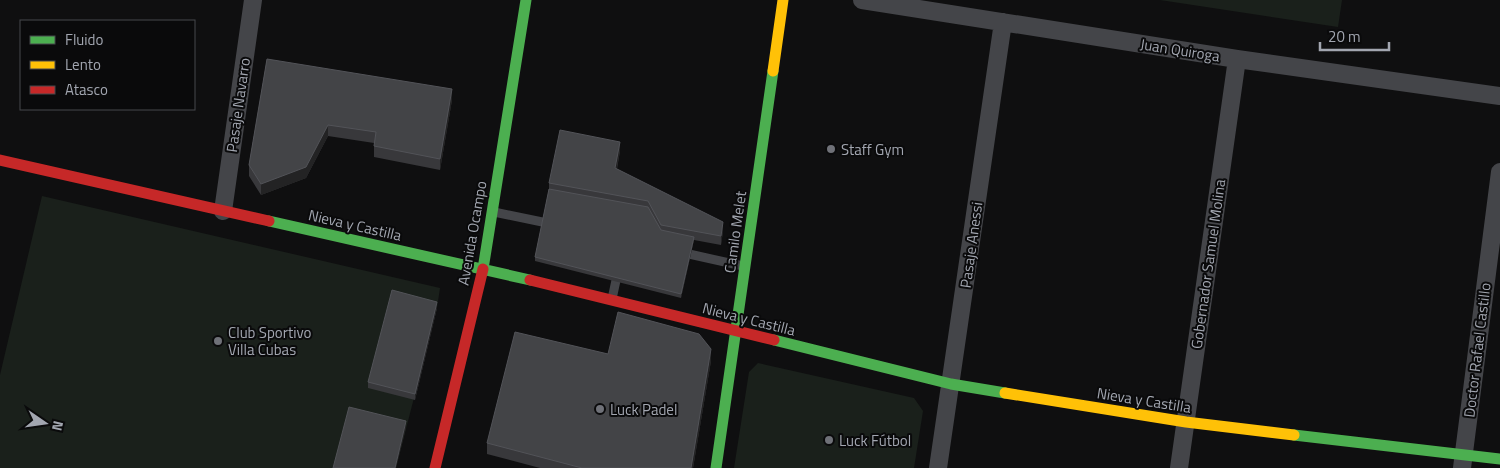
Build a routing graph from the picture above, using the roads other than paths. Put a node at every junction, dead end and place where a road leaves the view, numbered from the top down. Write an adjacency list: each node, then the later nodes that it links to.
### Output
1 (253, 0): 10 (street, Pasaje Navarro)
2 (526, 0): 11 (street, Avenida Ocampo)
3 (783, 0): 15 (street, Camilo Melet)
4 (862, 0): 5 (street, Juan Quiroga)
5 (1003, 22): 6 (street, Juan Quiroga); 19 (street, Pasaje Anessi)
6 (1237, 59): 7 (street, Juan Quiroga); 20 (street, Gobernador Samuel Molina)
7 (1500, 96)
8 (0, 160): 10 (street, Nieva y Castilla)
9 (1500, 172): 22 (street, Doctor Rafael Castillo)
10 (223, 211): 16 (street, Nieva y Castilla)
11 (492, 211): 12 (lane); 16 (street, Avenida Ocampo)
12 (558, 226)
13 (671, 250): 15 (lane)
14 (621, 257): 17 (lane)
15 (746, 266): 18 (street, Camilo Melet)
16 (483, 269): 17 (street, Nieva y Castilla); 23 (street, Avenida Ocampo)
17 (612, 300): 18 (street, Nieva y Castilla)
18 (736, 331): 19 (street, Nieva y Castilla); 24 (street, Camilo Melet)
19 (951, 384): 20 (street, Nieva y Castilla); 25 (street, Pasaje Anessi)
20 (1186, 422): 22 (street, Nieva y Castilla); 26 (street, Gobernador Samuel Molina)
21 (1500, 459): 22 (street, Nieva y Castilla)
22 (1463, 461)
23 (435, 468)
24 (716, 468)
25 (938, 468)
26 (1179, 468)

